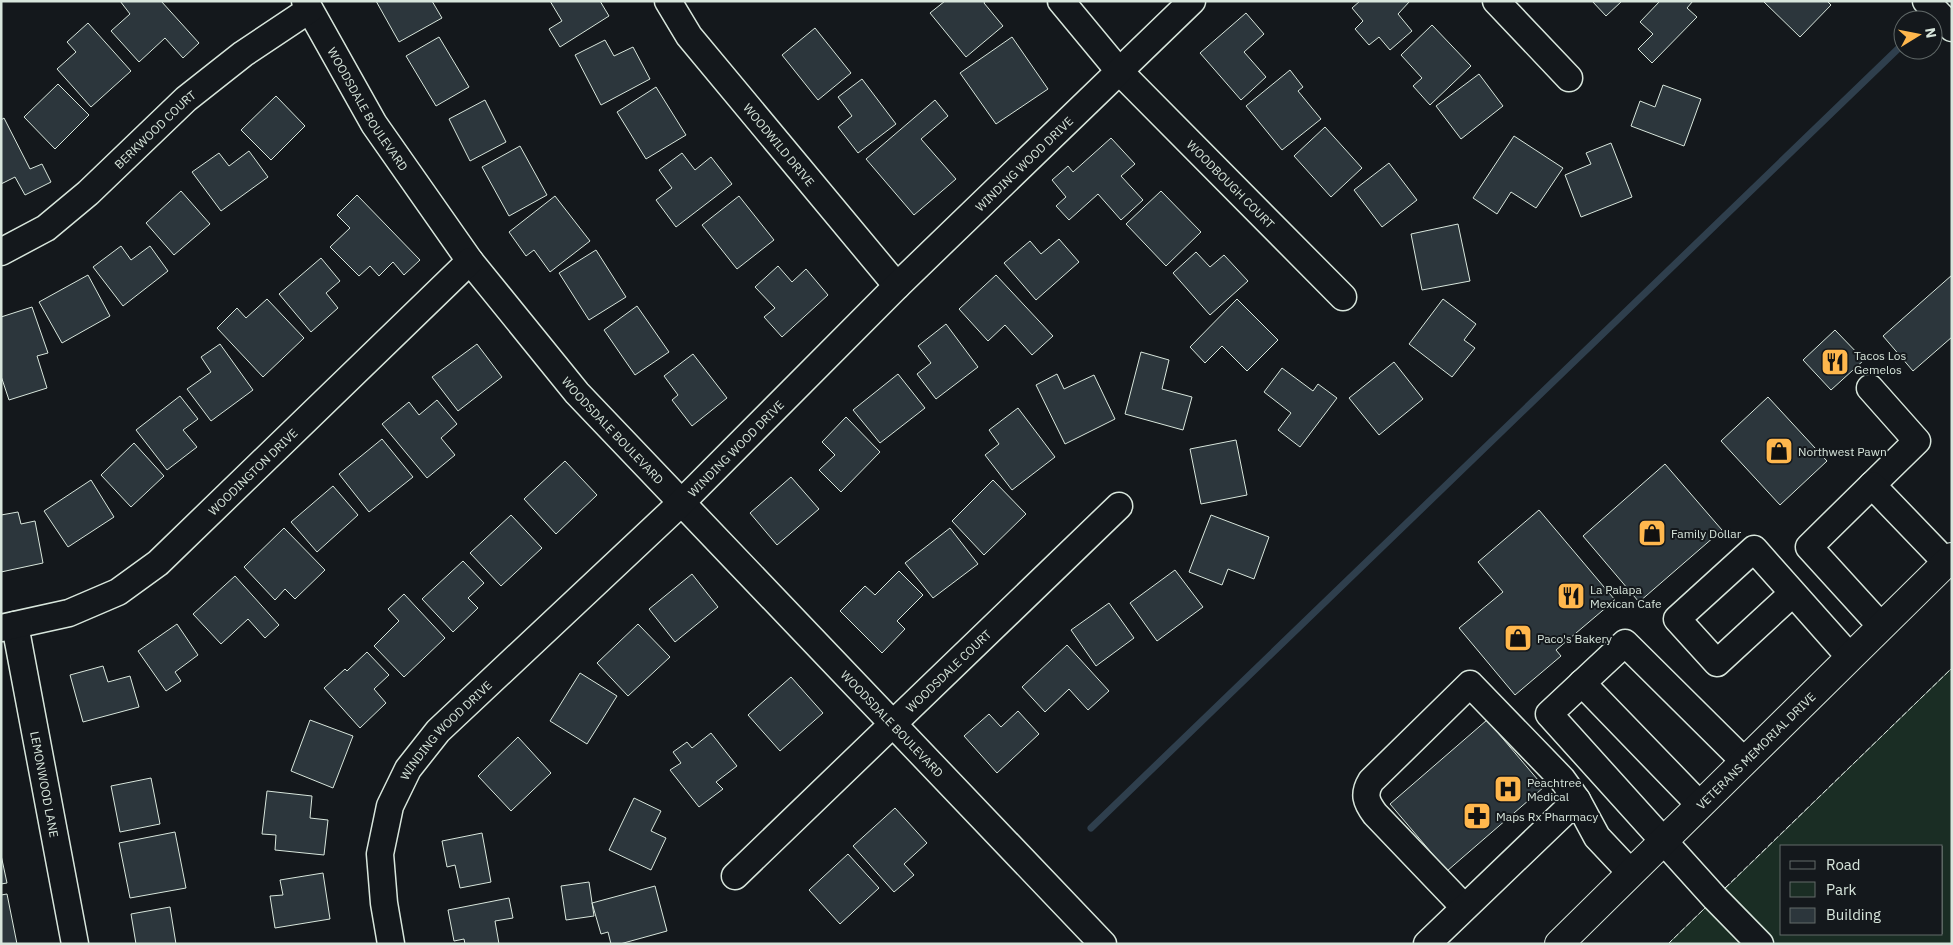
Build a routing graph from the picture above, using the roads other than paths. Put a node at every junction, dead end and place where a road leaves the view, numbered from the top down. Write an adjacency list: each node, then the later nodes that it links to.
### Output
1 (668, 1): 12 (street, WOODWILD DRIVE)
2 (1062, 1): 8 (street, WOODBOUGH COURT)
3 (1192, 1): 8 (street, WINDING WOOD DRIVE)
4 (1496, 1): 9 (street)
5 (1926, 1): 7 (street)
6 (307, 6): 10 (street, BERKWOOD COURT); 11 (street, WOODSDALE BOULEVARD)
7 (1952, 28)
8 (1120, 71): 12 (street, WINDING WOOD DRIVE); 13 (street, WOODBOUGH COURT)
9 (1569, 78)
10 (1, 252)
11 (470, 260): 16 (street, WOODSDALE BOULEVARD); 21 (street, WOODINGTON DRIVE)
12 (896, 286): 16 (street, WINDING WOOD DRIVE)
13 (1343, 297)
14 (1870, 388): 15 (street)
15 (1872, 485): 18 (street); 20 (street)
16 (681, 503): 24 (street, WOODSDALE BOULEVARD); 33 (street, WINDING WOOD DRIVE)
17 (1118, 506): 24 (street, WOODSDALE COURT)
18 (1949, 560): 20 (main road, VETERANS MEMORIAL DRIVE)
19 (1793, 594): 22 (street)
20 (1881, 626): 22 (main road, VETERANS MEMORIAL DRIVE)
21 (8, 627): 32 (street, LEMONWOOD LANE)
22 (1850, 657): 25 (main road, VETERANS MEMORIAL DRIVE)
23 (1582, 683): 25 (street); 27 (street); 28 (street)
24 (893, 726): 30 (street, WOODSDALE COURT); 34 (street, WOODSDALE BOULEVARD)
25 (1744, 761): 27 (main road, VETERANS MEMORIAL DRIVE)
26 (1576, 800): 29 (street); 31 (street); 31 (street)
27 (1700, 804): 28 (main road, VETERANS MEMORIAL DRIVE)
28 (1664, 840): 29 (main road, VETERANS MEMORIAL DRIVE); 37 (street)
29 (1631, 873): 36 (main road, VETERANS MEMORIAL DRIVE)
30 (735, 876)
31 (1464, 907): 35 (street)
32 (76, 944)
33 (391, 944)
34 (1103, 944)
35 (1427, 944)
36 (1559, 944)
37 (1760, 944)

